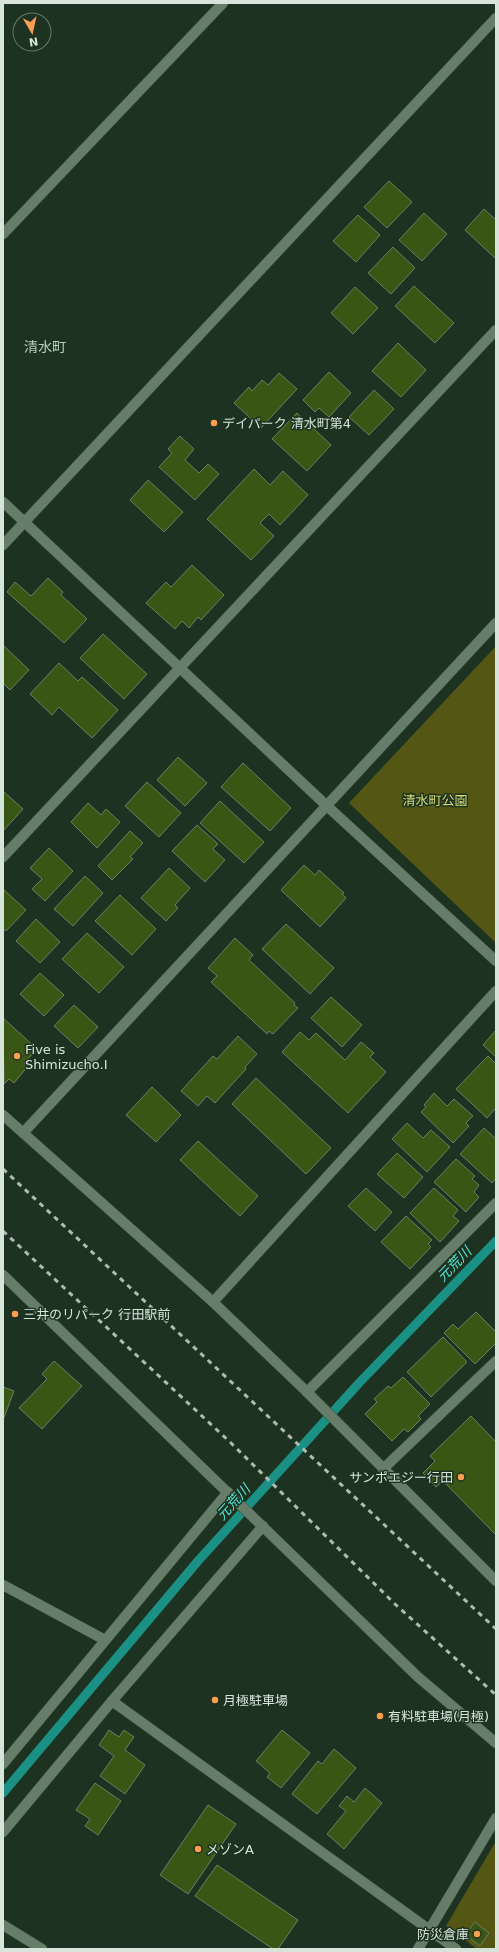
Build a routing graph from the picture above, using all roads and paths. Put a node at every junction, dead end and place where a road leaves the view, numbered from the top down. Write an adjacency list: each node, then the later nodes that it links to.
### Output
1 (223, 3): 3 (street)
2 (496, 18): 6 (street)
3 (3, 234)
4 (496, 330): 9 (street)
5 (3, 502): 6 (street)
6 (24, 522): 7 (street); 9 (street)
7 (3, 545)
8 (496, 623): 10 (street)
9 (180, 668): 10 (street); 11 (street)
10 (327, 806): 12 (street); 15 (street)
11 (3, 857)
12 (496, 961)
13 (496, 990): 18 (street)
14 (3, 1115): 15 (street)
15 (23, 1133): 18 (street)
16 (496, 1204): 20 (street)
17 (3, 1275): 22 (street)
18 (212, 1302): 20 (street)
19 (496, 1360): 21 (street)
20 (307, 1392): 21 (street)
21 (383, 1469): 24 (street)
22 (228, 1492): 23 (street); 26 (street)
23 (263, 1526): 27 (street); 28 (street)
24 (496, 1581)
25 (3, 1585): 26 (street)
26 (105, 1640): 29 (street)
27 (112, 1701): 31 (street); 33 (street)
28 (496, 1743)
29 (3, 1764)
30 (496, 1818): 33 (street)
31 (3, 1832)
32 (3, 1925): 34 (street)
33 (429, 1930): 35 (street); 36 (street)
34 (42, 1949)
35 (418, 1949)
36 (456, 1949)

